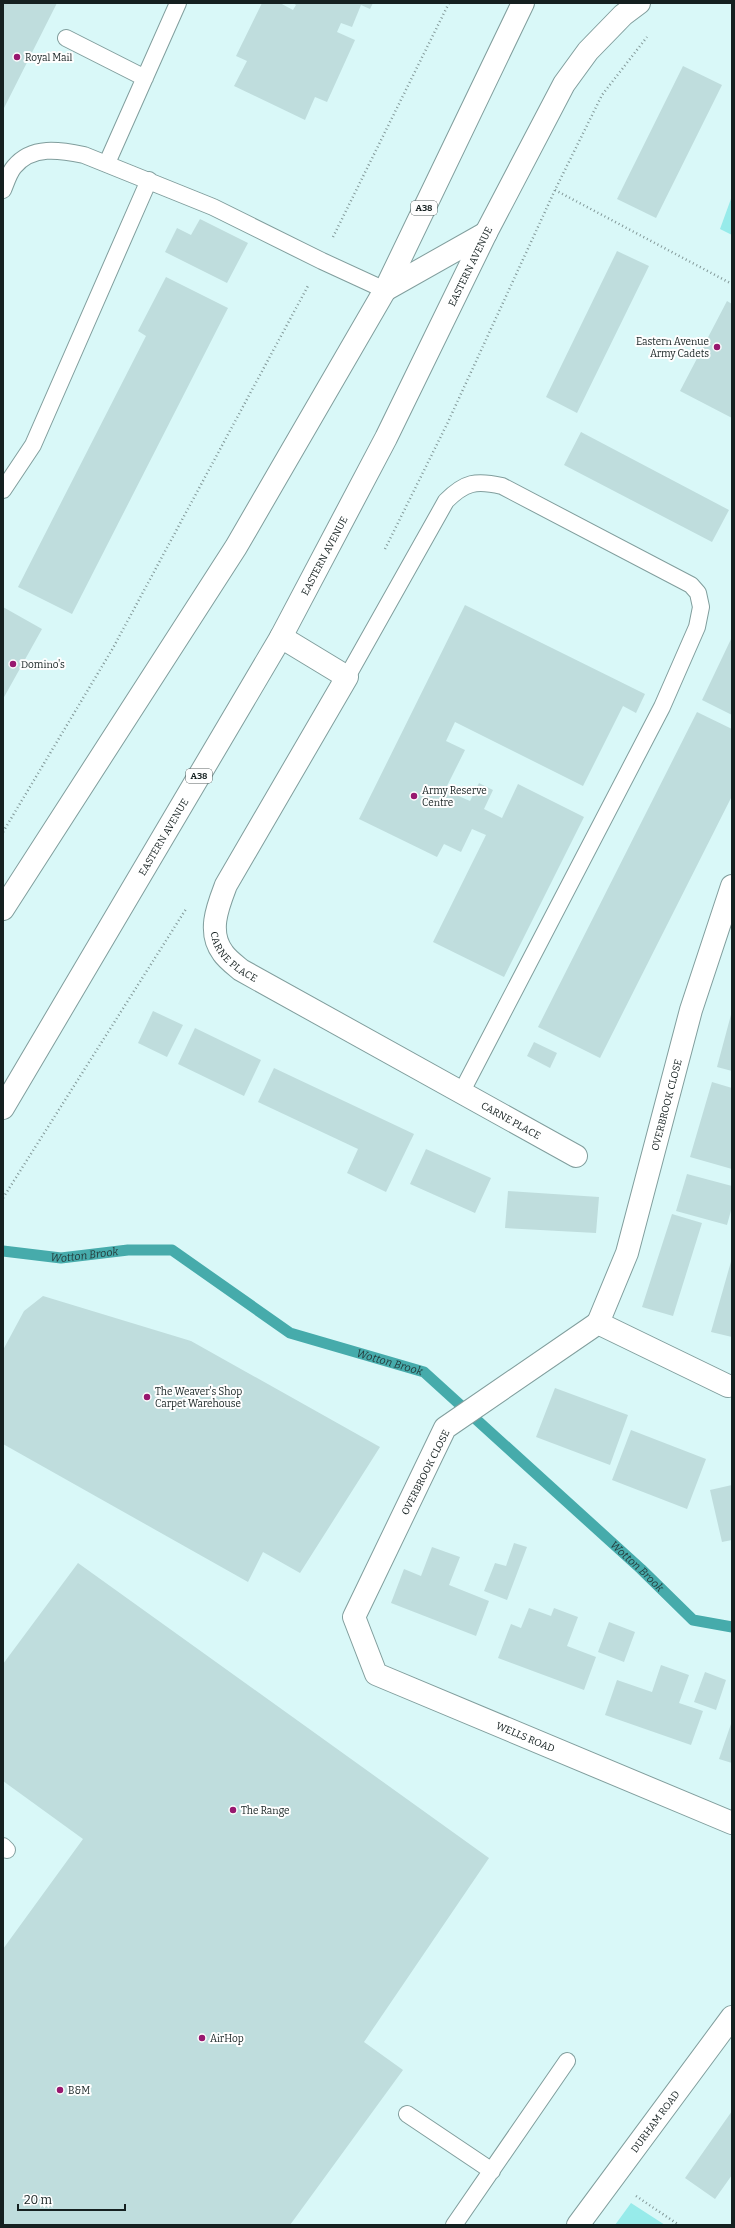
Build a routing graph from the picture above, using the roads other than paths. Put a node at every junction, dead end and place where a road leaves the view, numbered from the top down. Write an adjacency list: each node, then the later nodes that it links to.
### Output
1 (178, 3): 5 (lane)
2 (523, 3): 10 (main road, A38)
3 (639, 3): 9 (main road, EASTERN AVENUE / A38)
4 (66, 38): 5 (lane)
5 (145, 78): 6 (lane)
6 (107, 163): 7 (lane); 8 (lane)
7 (149, 180): 10 (lane); 11 (lane)
8 (3, 190)
9 (486, 233): 10 (main road); 12 (main road, EASTERN AVENUE / A38)
10 (385, 290): 15 (main road, A38)
11 (3, 490)
12 (282, 637): 13 (main road); 17 (main road, EASTERN AVENUE / A38)
13 (347, 677): 16 (main road, CARNE PLACE); 16 (lane)
14 (732, 886): 19 (main road, OVERBROOK CLOSE)
15 (3, 909)
16 (461, 1093): 18 (main road, CARNE PLACE)
17 (3, 1108)
18 (576, 1156)
19 (598, 1323): 20 (main road); 21 (main road, OVERBROOK CLOSE)
20 (728, 1386)
21 (354, 1617): 22 (main road, WELLS ROAD)
22 (732, 1823)
23 (732, 2017): 28 (main road, DURHAM ROAD)
24 (567, 2061): 26 (lane)
25 (407, 2114): 26 (lane)
26 (492, 2171): 27 (lane)
27 (454, 2225)
28 (578, 2225)

